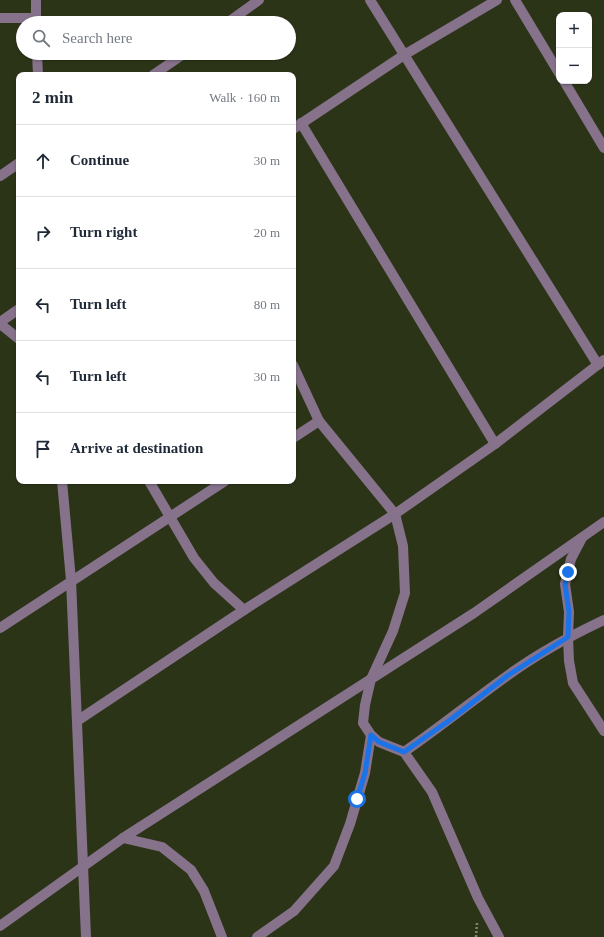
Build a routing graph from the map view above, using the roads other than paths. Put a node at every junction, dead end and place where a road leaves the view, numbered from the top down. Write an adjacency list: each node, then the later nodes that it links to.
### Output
1 (36, 0): 6 (street)
2 (259, 0): 7 (street)
3 (370, 0): 10 (street)
4 (497, 0): 10 (street)
5 (515, 0): 13 (street)
6 (36, 16)
7 (237, 16)
8 (0, 18): 9 (street)
9 (16, 19)
10 (404, 55): 17 (street); 24 (street)
11 (37, 60): 14 (street)
12 (175, 60): 15 (street)
13 (556, 68)
14 (38, 72)
15 (157, 72)
16 (566, 84): 18 (street)
17 (297, 126): 28 (street)
18 (604, 148)
19 (16, 165): 20 (street)
20 (0, 176)
21 (16, 311): 22 (street)
22 (0, 323): 23 (street)
23 (16, 336)
24 (601, 362): 28 (street)
25 (296, 371): 26 (street)
26 (319, 421): 27 (street); 32 (street)
27 (296, 436)
28 (495, 444): 32 (street)
29 (62, 484): 36 (street)
30 (151, 484): 33 (street)
31 (220, 484): 33 (street)
32 (395, 514): 37 (street); 41 (street)
33 (169, 516): 36 (street); 37 (street)
34 (604, 522): 35 (street)
35 (583, 536): 40 (street); 41 (street)
36 (71, 580): 39 (street); 42 (street)
37 (244, 610): 42 (street)
38 (604, 620): 40 (street)
39 (0, 628)
40 (568, 637): 43 (street); 45 (street)
41 (371, 679): 44 (street); 46 (street)
42 (77, 721): 47 (street)
43 (604, 730)
44 (371, 735): 45 (street); 51 (street)
45 (404, 752): 52 (street)
46 (123, 838): 47 (street); 50 (street)
47 (83, 868): 48 (street); 49 (street)
48 (0, 926)
49 (86, 937)
50 (222, 937)
51 (257, 937)
52 (499, 937)

